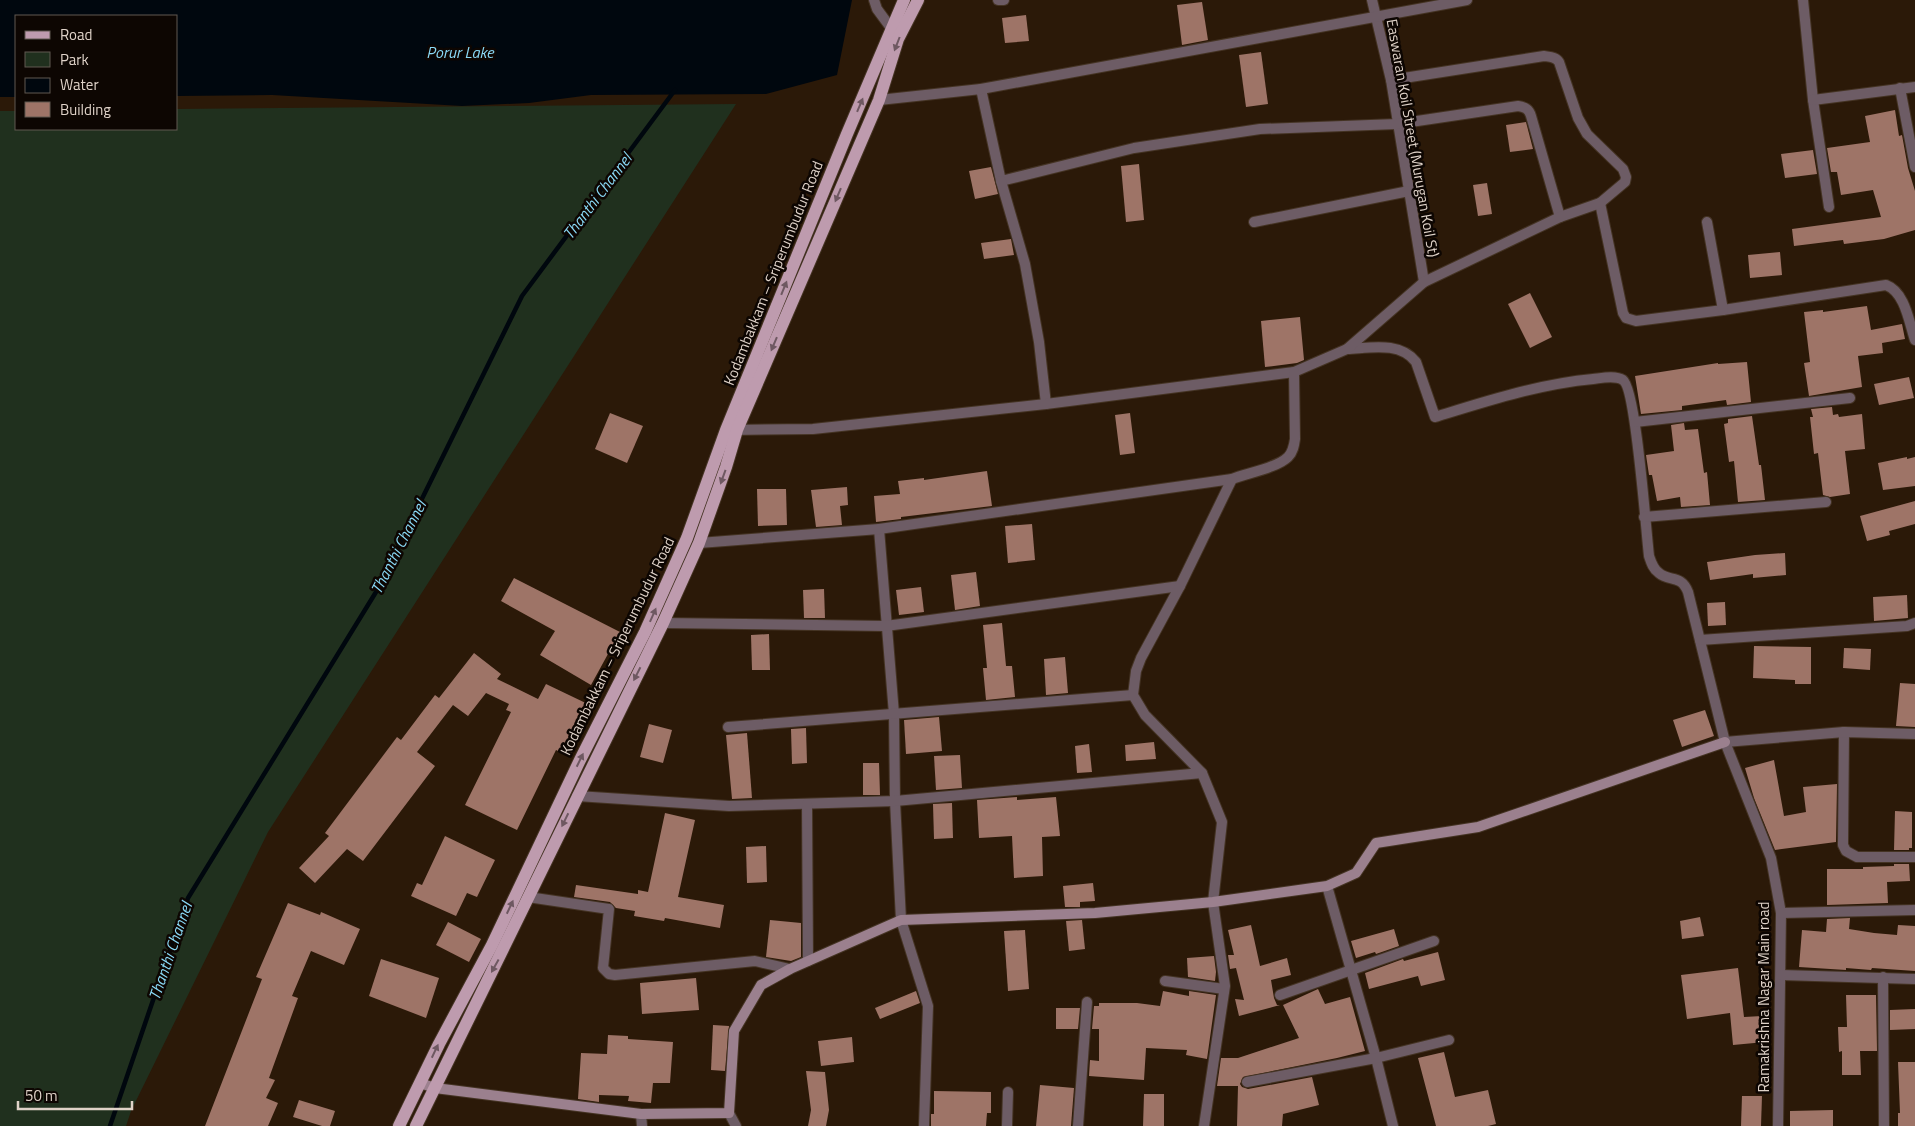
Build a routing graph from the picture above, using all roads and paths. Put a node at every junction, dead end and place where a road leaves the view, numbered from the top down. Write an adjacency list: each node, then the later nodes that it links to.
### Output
1 (874, 0): 10 (street)
2 (904, 0): 10 (main road, Kodambakkam – Sriperumbudur Road)
3 (918, 0): 15 (main road, Kodambakkam – Sriperumbudur Road, one-way to 15)
4 (998, 0): 5 (street)
5 (1004, 0)
6 (1372, 0): 9 (street, Easwaran Koil Street (Murugan Koil St))
7 (1467, 0): 9 (street)
8 (1803, 0): 16 (street)
9 (1376, 16): 11 (street, Easwaran Koil Street (Murugan Koil St)); 14 (street)
10 (891, 28): 18 (main road, Kodambakkam – Sriperumbudur Road, one-way to 10)
11 (1391, 80): 17 (street, Easwaran Koil Street (Murugan Koil St)); 23 (street)
12 (1915, 87): 13 (street)
13 (1900, 88): 16 (street); 20 (street)
14 (981, 89): 15 (street); 21 (street)
15 (879, 100): 19 (main road, Kodambakkam – Sriperumbudur Road)
16 (1813, 100): 24 (street)
17 (1398, 124): 21 (street); 22 (street, Easwaran Koil Street (Murugan Koil St)); 25 (street)
18 (847, 134): 19 (main road); 36 (main road, Kodambakkam – Sriperumbudur Road, one-way to 18)
19 (863, 139): 36 (main road, Kodambakkam – Sriperumbudur Road, one-way to 36)
20 (1915, 167)
21 (1001, 181): 34 (street)
22 (1409, 191): 26 (street); 28 (street, Easwaran Koil Street (Murugan Koil St))
23 (1600, 203): 25 (street); 29 (street)
24 (1829, 207)
25 (1560, 217): 28 (street)
26 (1254, 222)
27 (1708, 222): 29 (street)
28 (1424, 282): 31 (street)
29 (1723, 310): 30 (street)
30 (1915, 340)
31 (1347, 349): 32 (street); 35 (street)
32 (1294, 372): 34 (street); 37 (street)
33 (1850, 398): 35 (street)
34 (1046, 404): 36 (street)
35 (1635, 422): 39 (street)
36 (732, 430): 41 (main road, Kodambakkam – Sriperumbudur Road, one-way to 41); 78 (main road, Kodambakkam – Sriperumbudur Road, one-way to 36)
37 (1232, 478): 40 (street); 42 (street)
38 (1826, 502): 39 (street)
39 (1644, 516): 46 (street, Ramakrishna Nagar Main road)
40 (879, 529): 41 (street); 45 (street)
41 (699, 542): 43 (main road, Kodambakkam – Sriperumbudur Road)
42 (1180, 586): 45 (street); 47 (street)
43 (663, 623): 45 (street); 54 (main road, Kodambakkam – Sriperumbudur Road, one-way to 54)
44 (1915, 623): 46 (street)
45 (886, 626): 48 (street)
46 (1700, 640): 52 (street, Ramakrishna Nagar Main road)
47 (1133, 695): 48 (street); 53 (street)
48 (894, 714): 49 (street); 55 (street)
49 (728, 727)
50 (1844, 732): 51 (street); 52 (street); 57 (street)
51 (1915, 734)
52 (1725, 742): 58 (street); 62 (street, Ramakrishna Nagar Main road)
53 (1202, 773): 55 (street); 60 (street)
54 (577, 796): 56 (street); 59 (main road, Kodambakkam – Sriperumbudur Road, one-way to 59)
55 (896, 801): 56 (street); 63 (street)
56 (807, 804): 65 (street)
57 (1915, 858)
58 (1327, 886): 60 (street); 67 (street)
59 (528, 897): 66 (street); 79 (main road, Kodambakkam – Sriperumbudur Road, one-way to 79)
60 (1214, 902): 63 (street); 72 (street)
61 (1915, 910): 62 (street)
62 (1781, 913): 68 (street, Ramakrishna Nagar Main road)
63 (902, 920): 65 (street); 87 (street)
64 (1434, 941): 67 (street)
65 (808, 961): 66 (street)
66 (790, 969): 81 (street)
67 (1351, 971): 73 (street); 76 (street)
68 (1781, 975): 69 (street); 92 (street, Ramakrishna Nagar Main road)
69 (1883, 978): 70 (street); 93 (street)
70 (1915, 979)
71 (1166, 981): 72 (street)
72 (1224, 989): 90 (street)
73 (1280, 995)
74 (1086, 1002): 89 (street)
75 (1449, 1040): 76 (street)
76 (1376, 1058): 77 (street); 91 (street)
77 (1247, 1082)
78 (420, 1084): 79 (street); 83 (main road, Kodambakkam – Sriperumbudur Road)
79 (435, 1088): 82 (street); 84 (main road, Kodambakkam – Sriperumbudur Road)
80 (1008, 1092): 88 (street)
81 (729, 1113): 82 (street); 86 (street)
82 (642, 1114): 85 (street)
83 (399, 1126)
84 (416, 1126)
85 (642, 1126)
86 (736, 1126)
87 (924, 1126)
88 (1007, 1126)
89 (1078, 1126)
90 (1204, 1126)
91 (1393, 1126)
92 (1778, 1126)
93 (1884, 1126)

